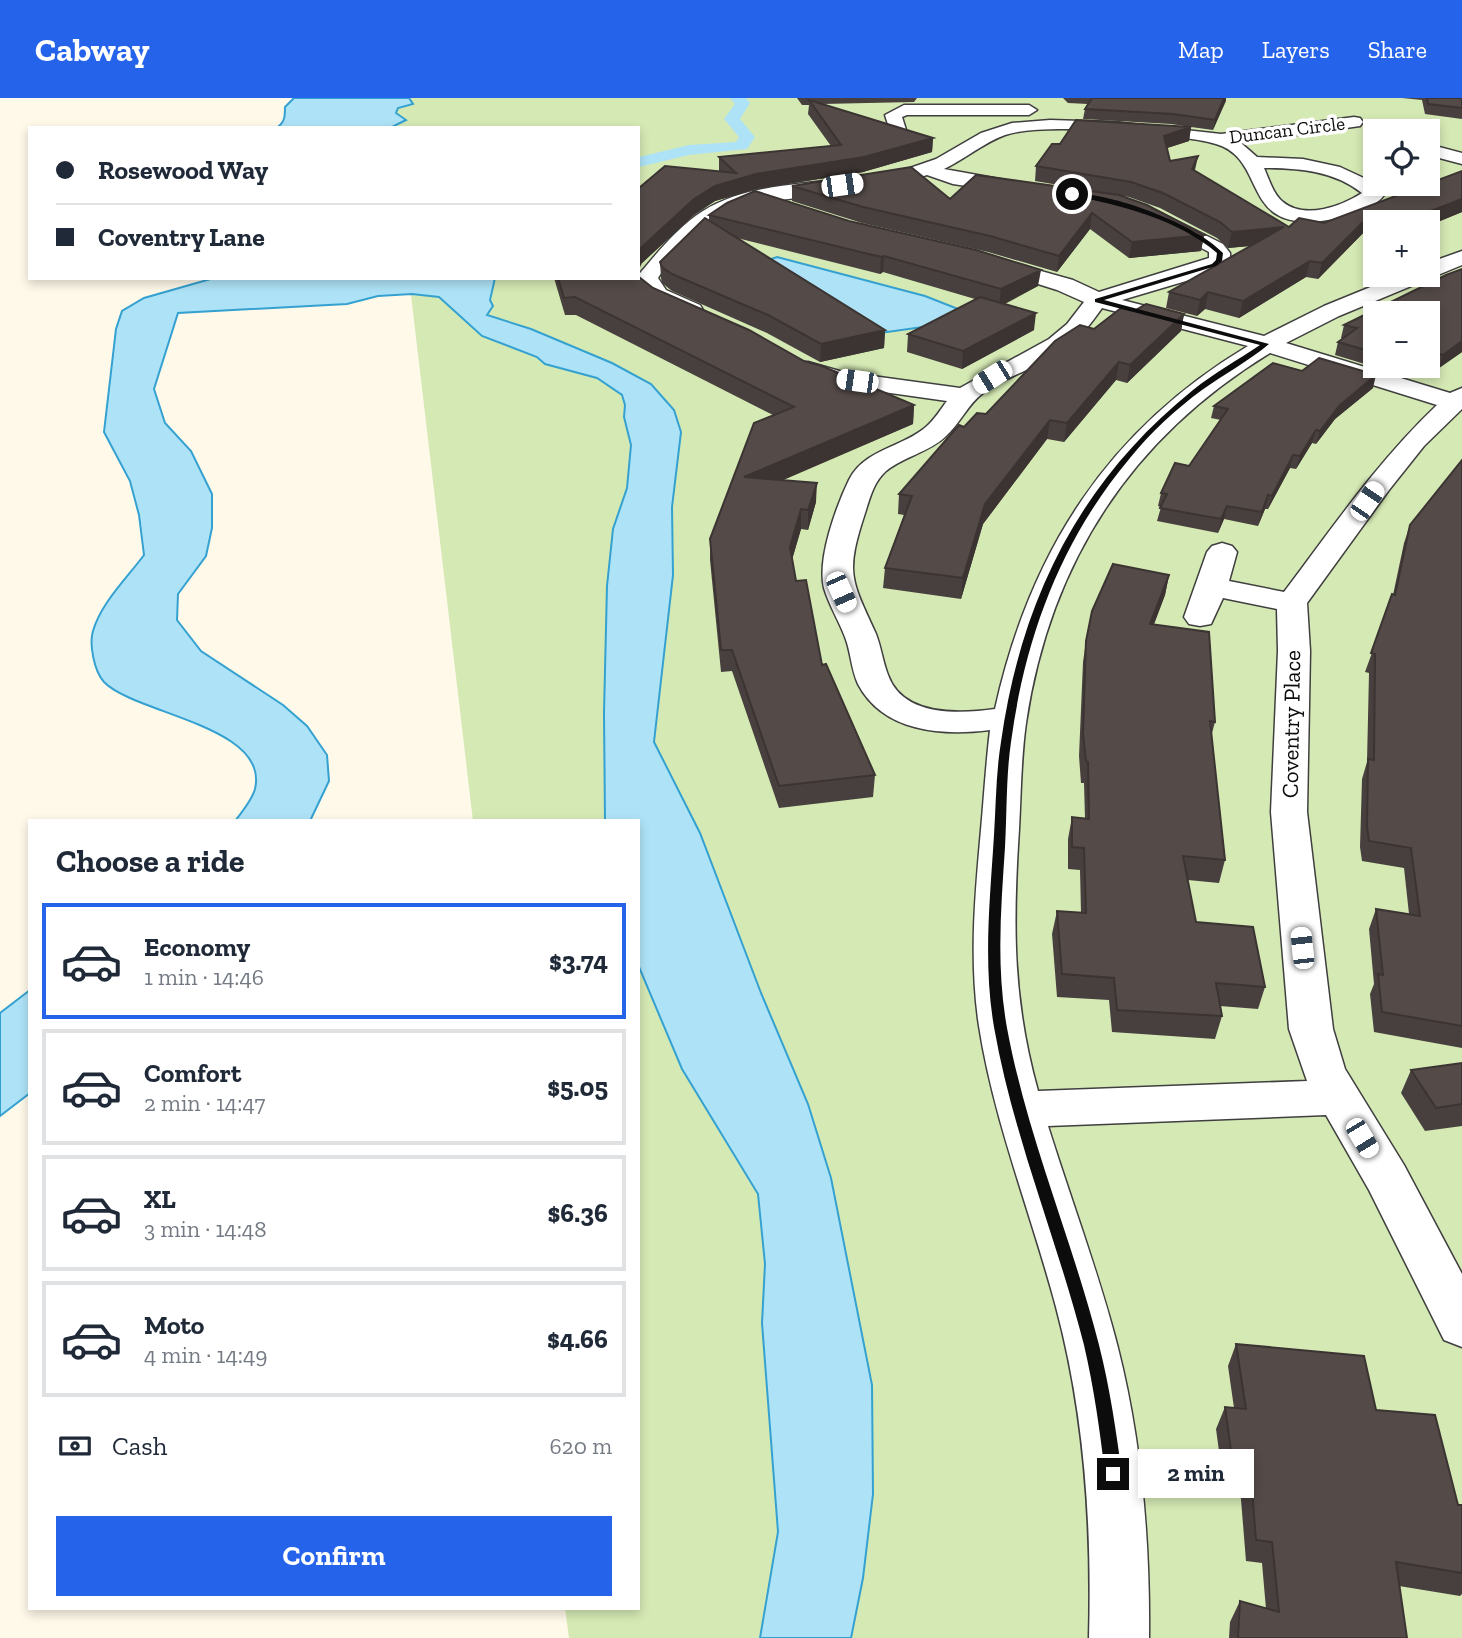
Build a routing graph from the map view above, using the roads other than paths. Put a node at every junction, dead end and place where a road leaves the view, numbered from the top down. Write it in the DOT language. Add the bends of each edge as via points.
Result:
graph roads {
  1 [pos="1321,108"];
  2 [pos="1142,130"];
  3 [pos="898,132"];
  4 [pos="1223,132"];
  5 [pos="1115,136"];
  6 [pos="1030,144"];
  7 [pos="1440,153"];
  8 [pos="1462,159"];
  9 [pos="1254,162"];
  10 [pos="940,165"];
  11 [pos="1001,169"];
  12 [pos="898,176"];
  13 [pos="862,182"];
  14 [pos="1046,191"];
  15 [pos="756,198"];
  16 [pos="1143,210"];
  17 [pos="795,212"];
  18 [pos="972,257"];
  19 [pos="1462,257"];
  20 [pos="1440,266"];
  21 [pos="1389,287"];
  22 [pos="1097,300"];
  23 [pos="711,319"];
  24 [pos="1266,344"];
  25 [pos="786,356"];
  26 [pos="964,397"];
  27 [pos="1458,398"];
  28 [pos="1222,552"];
  29 [pos="1212,587"];
  30 [pos="1292,603"];
  31 [pos="1200,617"];
  32 [pos="1009,716"];
  33 [pos="1337,1097"];
  34 [pos="1020,1109"];
  35 [pos="1462,1324"];
  36 [pos="1119,1638"];
  1 -- 4 [label="street, Duncan Circle" via="1360,124"];
  2 -- 3 [label="street" via="1104,117 1041,110 904,110 893,114"];
  2 -- 4 [label="street, Duncan Circle"];
  2 -- 4 [label="street" via="1198,118"];
  2 -- 5 [label="street"];
  4 -- 9 [label="street, Duncan Circle"];
  5 -- 6 [label="street"];
  5 -- 10 [label="street" via="1044,126 1004,130 982,137"];
  7 -- 8 [label="street"];
  9 -- 9 [label="street, Duncan Circle" via="1270,199 1280,210 1309,215 1347,210 1375,194 1360,181 1303,162"];
  10 -- 11 [label="street"];
  10 -- 12 [label="street"];
  10 -- 14 [label="street" via="953,178"];
  13 -- 15 [label="street"];
  15 -- 17 [label="street"];
  15 -- 23 [label="street" via="708,216 647,278 656,293"];
  16 -- 22 [label="street" via="1216,248 1219,261"];
  18 -- 22 [label="street" via="1065,285"];
  19 -- 20 [label="street"];
  21 -- 24 [label="street"];
  22 -- 24 [label="street"];
  22 -- 26 [label="street" via="1057,344 992,377"];
  24 -- 27 [label="street"];
  24 -- 32 [label="street" via="1198,389 1162,420 1098,492 1047,583 1027,638"];
  25 -- 26 [label="street" via="827,376"];
  26 -- 32 [label="street" via="936,432 878,464 863,479 839,559 838,580 876,687 886,698 909,712 939,721 983,723"];
  27 -- 30 [label="street" via="1379,484"];
  28 -- 29 [label="street"];
  29 -- 30 [label="street"];
  29 -- 31 [label="street"];
  30 -- 33 [label="street, Coventry Place" via="1289,811 1311,1029"];
  32 -- 34 [label="street" via="992,951 1001,1027"];
  33 -- 34 [label="street"];
  33 -- 35 [label="street, Coventry Place" via="1387,1179"];
  34 -- 36 [label="street" via="1091,1345 1107,1420 1117,1501"];
}
